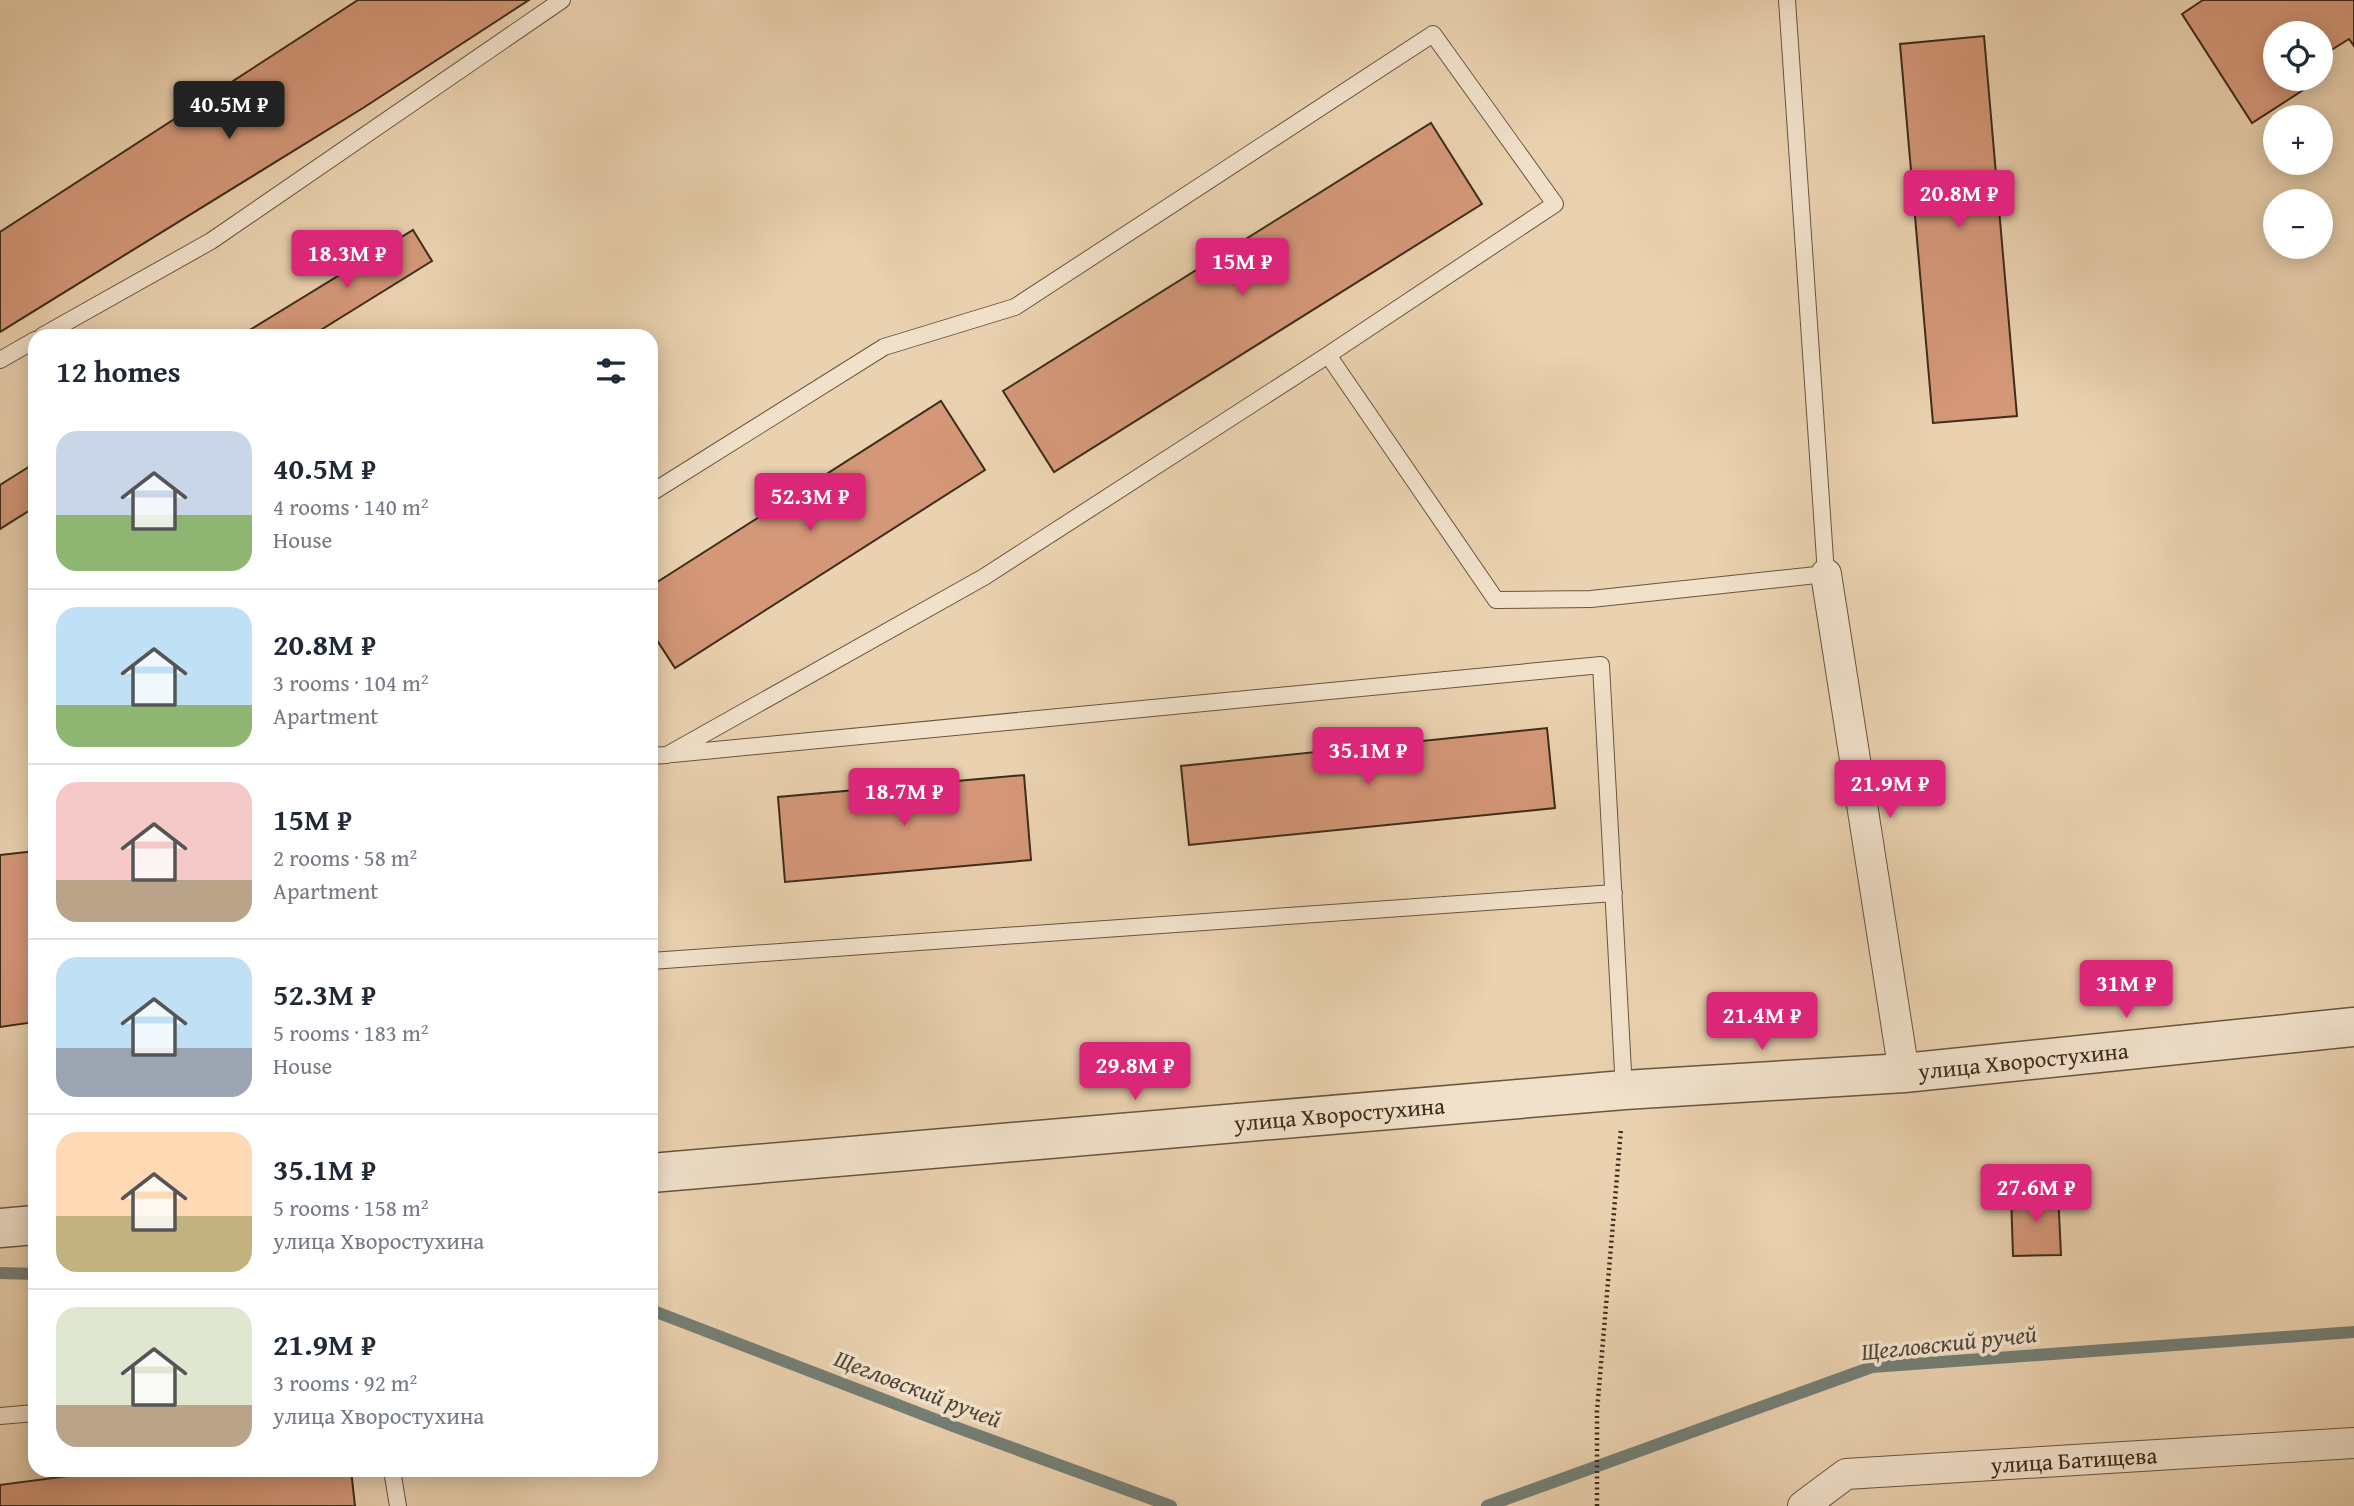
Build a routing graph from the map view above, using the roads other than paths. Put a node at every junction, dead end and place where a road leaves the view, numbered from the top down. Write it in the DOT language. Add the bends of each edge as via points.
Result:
graph roads {
  1 [pos="562,0"];
  2 [pos="1787,0"];
  3 [pos="54,329"];
  4 [pos="28,344"];
  5 [pos="1328,355"];
  6 [pos="0,360"];
  7 [pos="658,490"];
  8 [pos="1826,574"];
  9 [pos="659,756"];
  10 [pos="1614,893"];
  11 [pos="658,961"];
  12 [pos="2354,1027"];
  13 [pos="1903,1073"];
  14 [pos="1624,1090"];
  15 [pos="658,1172"];
  16 [pos="28,1226"];
  17 [pos="0,1228"];
  18 [pos="28,1414"];
  19 [pos="0,1416"];
  20 [pos="2354,1443"];
  21 [pos="393,1477"];
  22 [pos="398,1506"];
  23 [pos="1803,1506"];
  1 -- 3 [label="lane" via="211,241"];
  2 -- 8 [label="lane"];
  4 -- 6 [label="lane"];
  5 -- 7 [label="lane" via="1555,204 1433,34 1015,307 884,347"];
  5 -- 8 [label="lane" via="1496,600 1591,599"];
  5 -- 9 [label="lane" via="984,577"];
  8 -- 13 [label="street, улица Хворостухина"];
  9 -- 10 [label="lane" via="1601,665"];
  10 -- 11 [label="lane"];
  10 -- 14 [label="lane"];
  12 -- 13 [label="street, улица Хворостухина"];
  13 -- 14 [label="street, улица Хворостухина"];
  14 -- 15 [label="street, улица Хворостухина"];
  16 -- 17 [label="street"];
  18 -- 19 [label="lane"];
  20 -- 23 [label="street, улица Батищева" via="1846,1474"];
  21 -- 22 [label="lane"];
}
